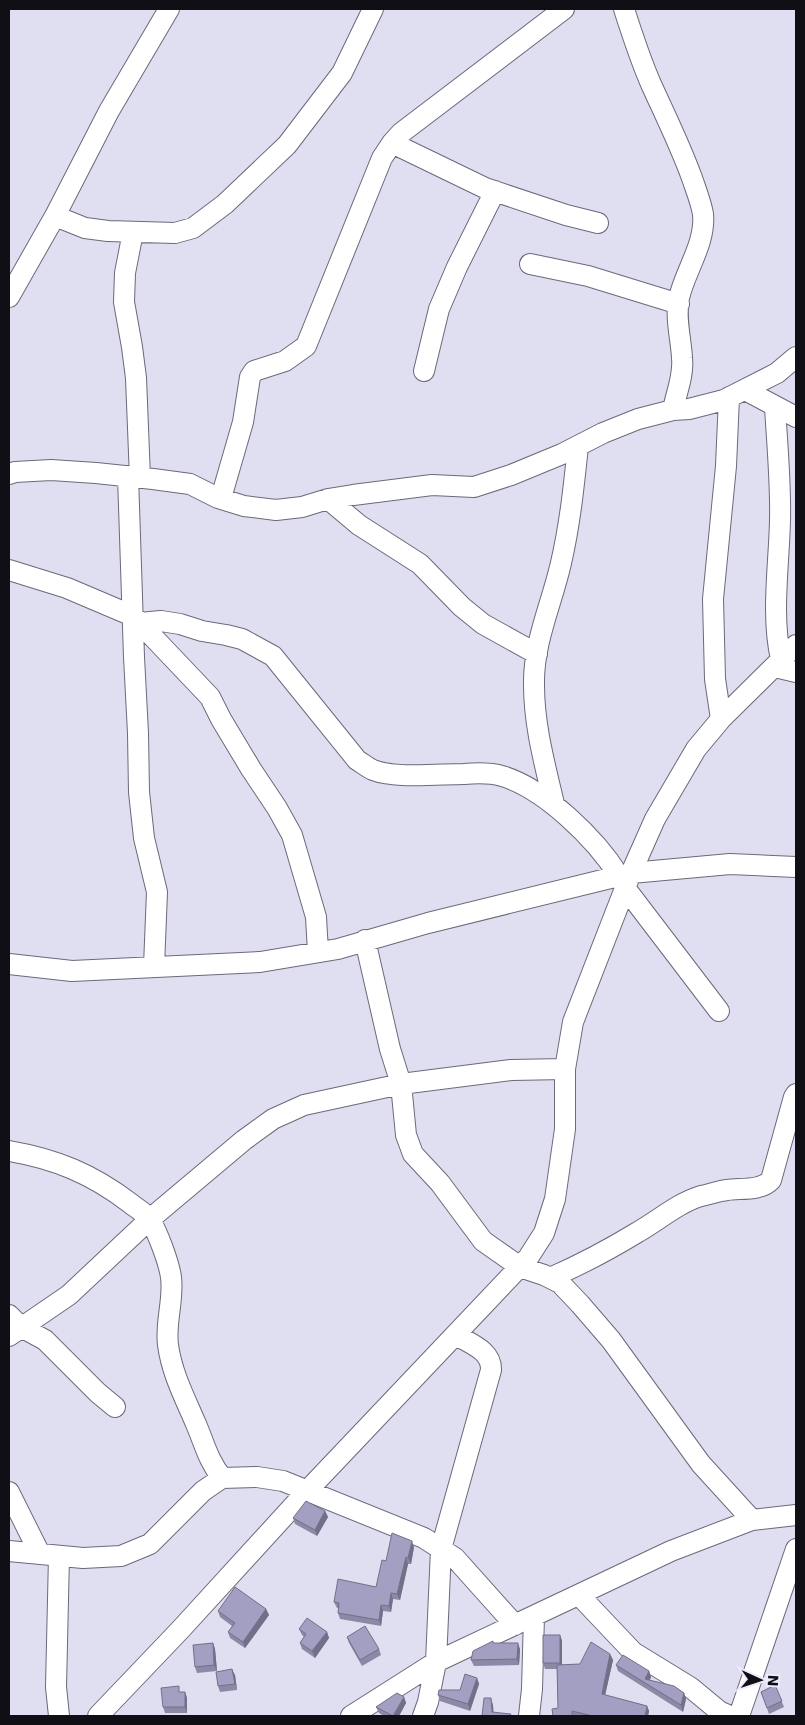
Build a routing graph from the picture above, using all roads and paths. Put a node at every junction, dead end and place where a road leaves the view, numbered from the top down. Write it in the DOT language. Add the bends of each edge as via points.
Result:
graph roads {
  1 [pos="169,9"];
  2 [pos="373,9"];
  3 [pos="564,9"];
  4 [pos="624,9"];
  5 [pos="392,143"];
  6 [pos="495,191"];
  7 [pos="54,216"];
  8 [pos="598,223"];
  9 [pos="133,232"];
  10 [pos="530,264"];
  11 [pos="9,297"];
  12 [pos="679,304"];
  13 [pos="796,357"];
  14 [pos="424,371"];
  15 [pos="737,394"];
  16 [pos="775,406"];
  17 [pos="674,410"];
  18 [pos="796,417"];
  19 [pos="578,446"];
  20 [pos="9,474"];
  21 [pos="134,477"];
  22 [pos="221,498"];
  23 [pos="328,499"];
  24 [pos="9,570"];
  25 [pos="137,619"];
  26 [pos="796,645"];
  27 [pos="537,654"];
  28 [pos="778,663"];
  29 [pos="796,672"];
  30 [pos="721,719"];
  31 [pos="554,804"];
  32 [pos="796,867"];
  33 [pos="626,879"];
  34 [pos="366,940"];
  35 [pos="318,952"];
  36 [pos="9,964"];
  37 [pos="154,966"];
  38 [pos="720,1011"];
  39 [pos="565,1069"];
  40 [pos="401,1084"];
  41 [pos="796,1094"];
  42 [pos="9,1151"];
  43 [pos="150,1219"];
  44 [pos="520,1267"];
  45 [pos="550,1278"];
  46 [pos="13,1326"];
  47 [pos="456,1335"];
  48 [pos="115,1407"];
  49 [pos="222,1478"];
  50 [pos="308,1490"];
  51 [pos="9,1492"];
  52 [pos="796,1515"];
  53 [pos="752,1520"];
  54 [pos="441,1549"];
  55 [pos="796,1549"];
  56 [pos="9,1551"];
  57 [pos="50,1555"];
  58 [pos="579,1595"];
  59 [pos="534,1616"];
  60 [pos="515,1625"];
  61 [pos="436,1662"];
  62 [pos="722,1714"];
  63 [pos="59,1716"];
  64 [pos="98,1716"];
  65 [pos="351,1716"];
  66 [pos="423,1716"];
  67 [pos="529,1716"];
  68 [pos="738,1716"];
  1 -- 7 [label="street" via="109,111"];
  2 -- 9 [label="street" via="334,86 287,145 225,204 193,228 175,233"];
  3 -- 5 [label="street"];
  4 -- 12 [label="street" via="701,203 700,237"];
  5 -- 6 [label="street"];
  5 -- 22 [label="street" via="382,158 306,346 285,361 254,370 250,377 243,422"];
  6 -- 8 [label="street" via="566,216"];
  6 -- 14 [label="street" via="439,310"];
  7 -- 9 [label="street" via="85,228"];
  7 -- 11 [label="street"];
  9 -- 21 [label="street" via="125,273 124,302 136,378"];
  10 -- 12 [label="street" via="588,276"];
  12 -- 17 [label="street" via="682,376 676,390"];
  13 -- 15 [label="street" via="777,372"];
  15 -- 16 [label="street"];
  15 -- 17 [label="street" via="689,409"];
  15 -- 30 [label="street" via="726,466 713,599 715,679"];
  16 -- 18 [label="street"];
  16 -- 28 [label="street" via="780,518"];
  17 -- 19 [label="street" via="638,419"];
  19 -- 23 [label="street" via="512,475 474,486 432,485"];
  19 -- 27 [label="street" via="561,562"];
  20 -- 21 [label="street" via="51,470"];
  21 -- 22 [label="street" via="190,484"];
  21 -- 25 [label="street"];
  22 -- 23 [label="street" via="244,506 276,510"];
  23 -- 27 [label="street" via="359,525 420,564 483,624"];
  24 -- 25 [label="street" via="67,588"];
  25 -- 31 [label="street" via="180,624 242,639 273,656 357,760 374,770 429,776 501,775"];
  25 -- 35 [label="street" via="210,697 285,821 316,917"];
  25 -- 37 [label="street" via="139,792 144,838 157,892"];
  26 -- 28 [label="street"];
  27 -- 31 [label="street" via="534,684 540,747"];
  28 -- 29 [label="street"];
  28 -- 30 [label="street"];
  30 -- 33 [label="street" via="696,750 660,811"];
  31 -- 33 [label="street"];
  32 -- 33 [label="street" via="730,864"];
  33 -- 34 [label="street"];
  33 -- 38 [label="street"];
  33 -- 39 [label="street" via="573,1022"];
  34 -- 35 [label="street"];
  34 -- 40 [label="street" via="390,1050"];
  35 -- 37 [label="street" via="260,962"];
  36 -- 37 [label="street" via="72,971"];
  39 -- 40 [label="street" via="511,1070"];
  39 -- 44 [label="street" via="565,1129 555,1199 544,1233"];
  40 -- 43 [label="street" via="304,1106 273,1119"];
  40 -- 44 [label="street" via="406,1135 413,1154 440,1183 483,1241"];
  41 -- 45 [label="street" via="771,1180 767,1184 700,1196 579,1265"];
  42 -- 43 [label="street" via="77,1171 107,1186"];
  43 -- 46 [label="street" via="69,1295"];
  43 -- 49 [label="street" via="171,1277 168,1346 176,1382 212,1465"];
  44 -- 45 [label="street"];
  44 -- 47 [label="street"];
  45 -- 53 [label="street" via="560,1283 611,1340 701,1464"];
  46 -- 48 [label="street" via="45,1340"];
  47 -- 50 [label="street"];
  47 -- 54 [label="street" via="486,1353 492,1364"];
  49 -- 50 [label="street" via="257,1477 283,1481"];
  49 -- 57 [label="street" via="203,1491 150,1544 121,1556 83,1558"];
  50 -- 54 [label="street" via="424,1538"];
  50 -- 64 [label="street"];
  51 -- 57 [label="street"];
  52 -- 53 [label="street"];
  53 -- 58 [label="street" via="671,1551"];
  54 -- 60 [label="street" via="455,1558"];
  54 -- 61 [label="street"];
  55 -- 68 [label="street"];
  56 -- 57 [label="street"];
  57 -- 63 [label="street"];
  58 -- 59 [label="street"];
  58 -- 62 [label="street" via="633,1652 690,1687"];
  59 -- 60 [label="street"];
  59 -- 67 [label="street"];
  60 -- 61 [label="street"];
  61 -- 65 [label="street"];
  61 -- 66 [label="street"];
}
